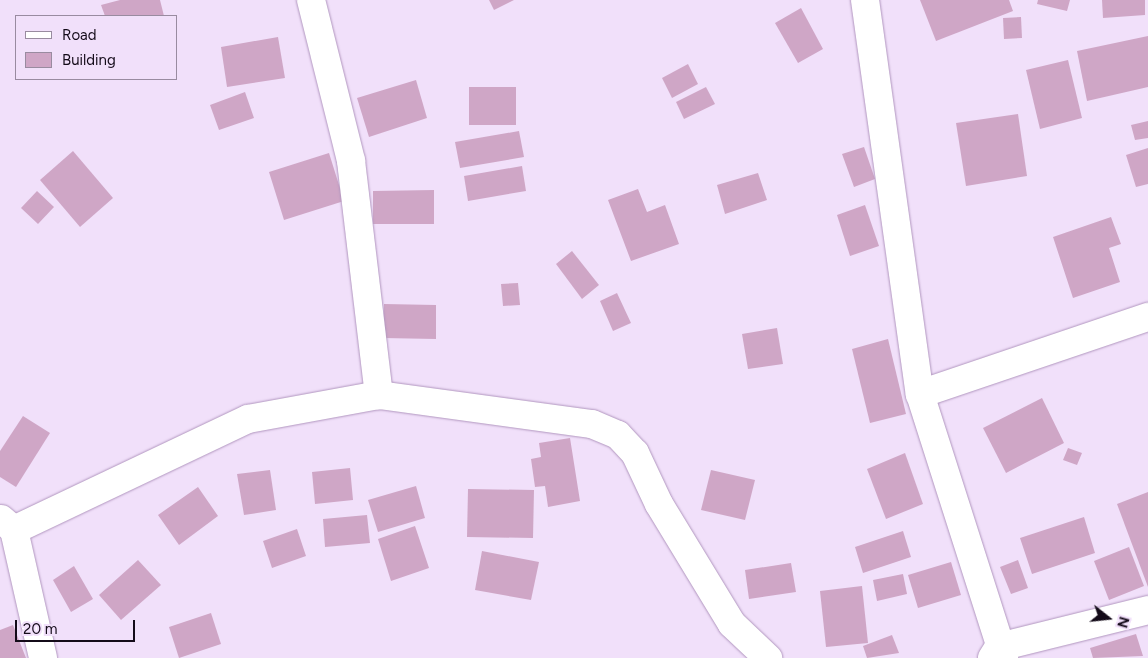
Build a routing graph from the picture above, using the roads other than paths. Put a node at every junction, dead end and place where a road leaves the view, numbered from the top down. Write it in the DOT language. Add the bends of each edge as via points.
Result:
graph roads {
  1 [pos="311,0"];
  2 [pos="865,0"];
  3 [pos="1148,317"];
  4 [pos="920,394"];
  5 [pos="378,395"];
  6 [pos="7,524"];
  7 [pos="1148,610"];
  8 [pos="998,654"];
  9 [pos="43,658"];
  10 [pos="768,658"];
  1 -- 5 [label="street" via="351,161"];
  2 -- 4 [label="street"];
  3 -- 4 [label="street"];
  4 -- 8 [label="street"];
  5 -- 6 [label="street" via="248,419"];
  5 -- 10 [label="street" via="592,424 618,436 634,453 659,504 732,624"];
  6 -- 9 [label="street"];
  7 -- 8 [label="street"];
}
